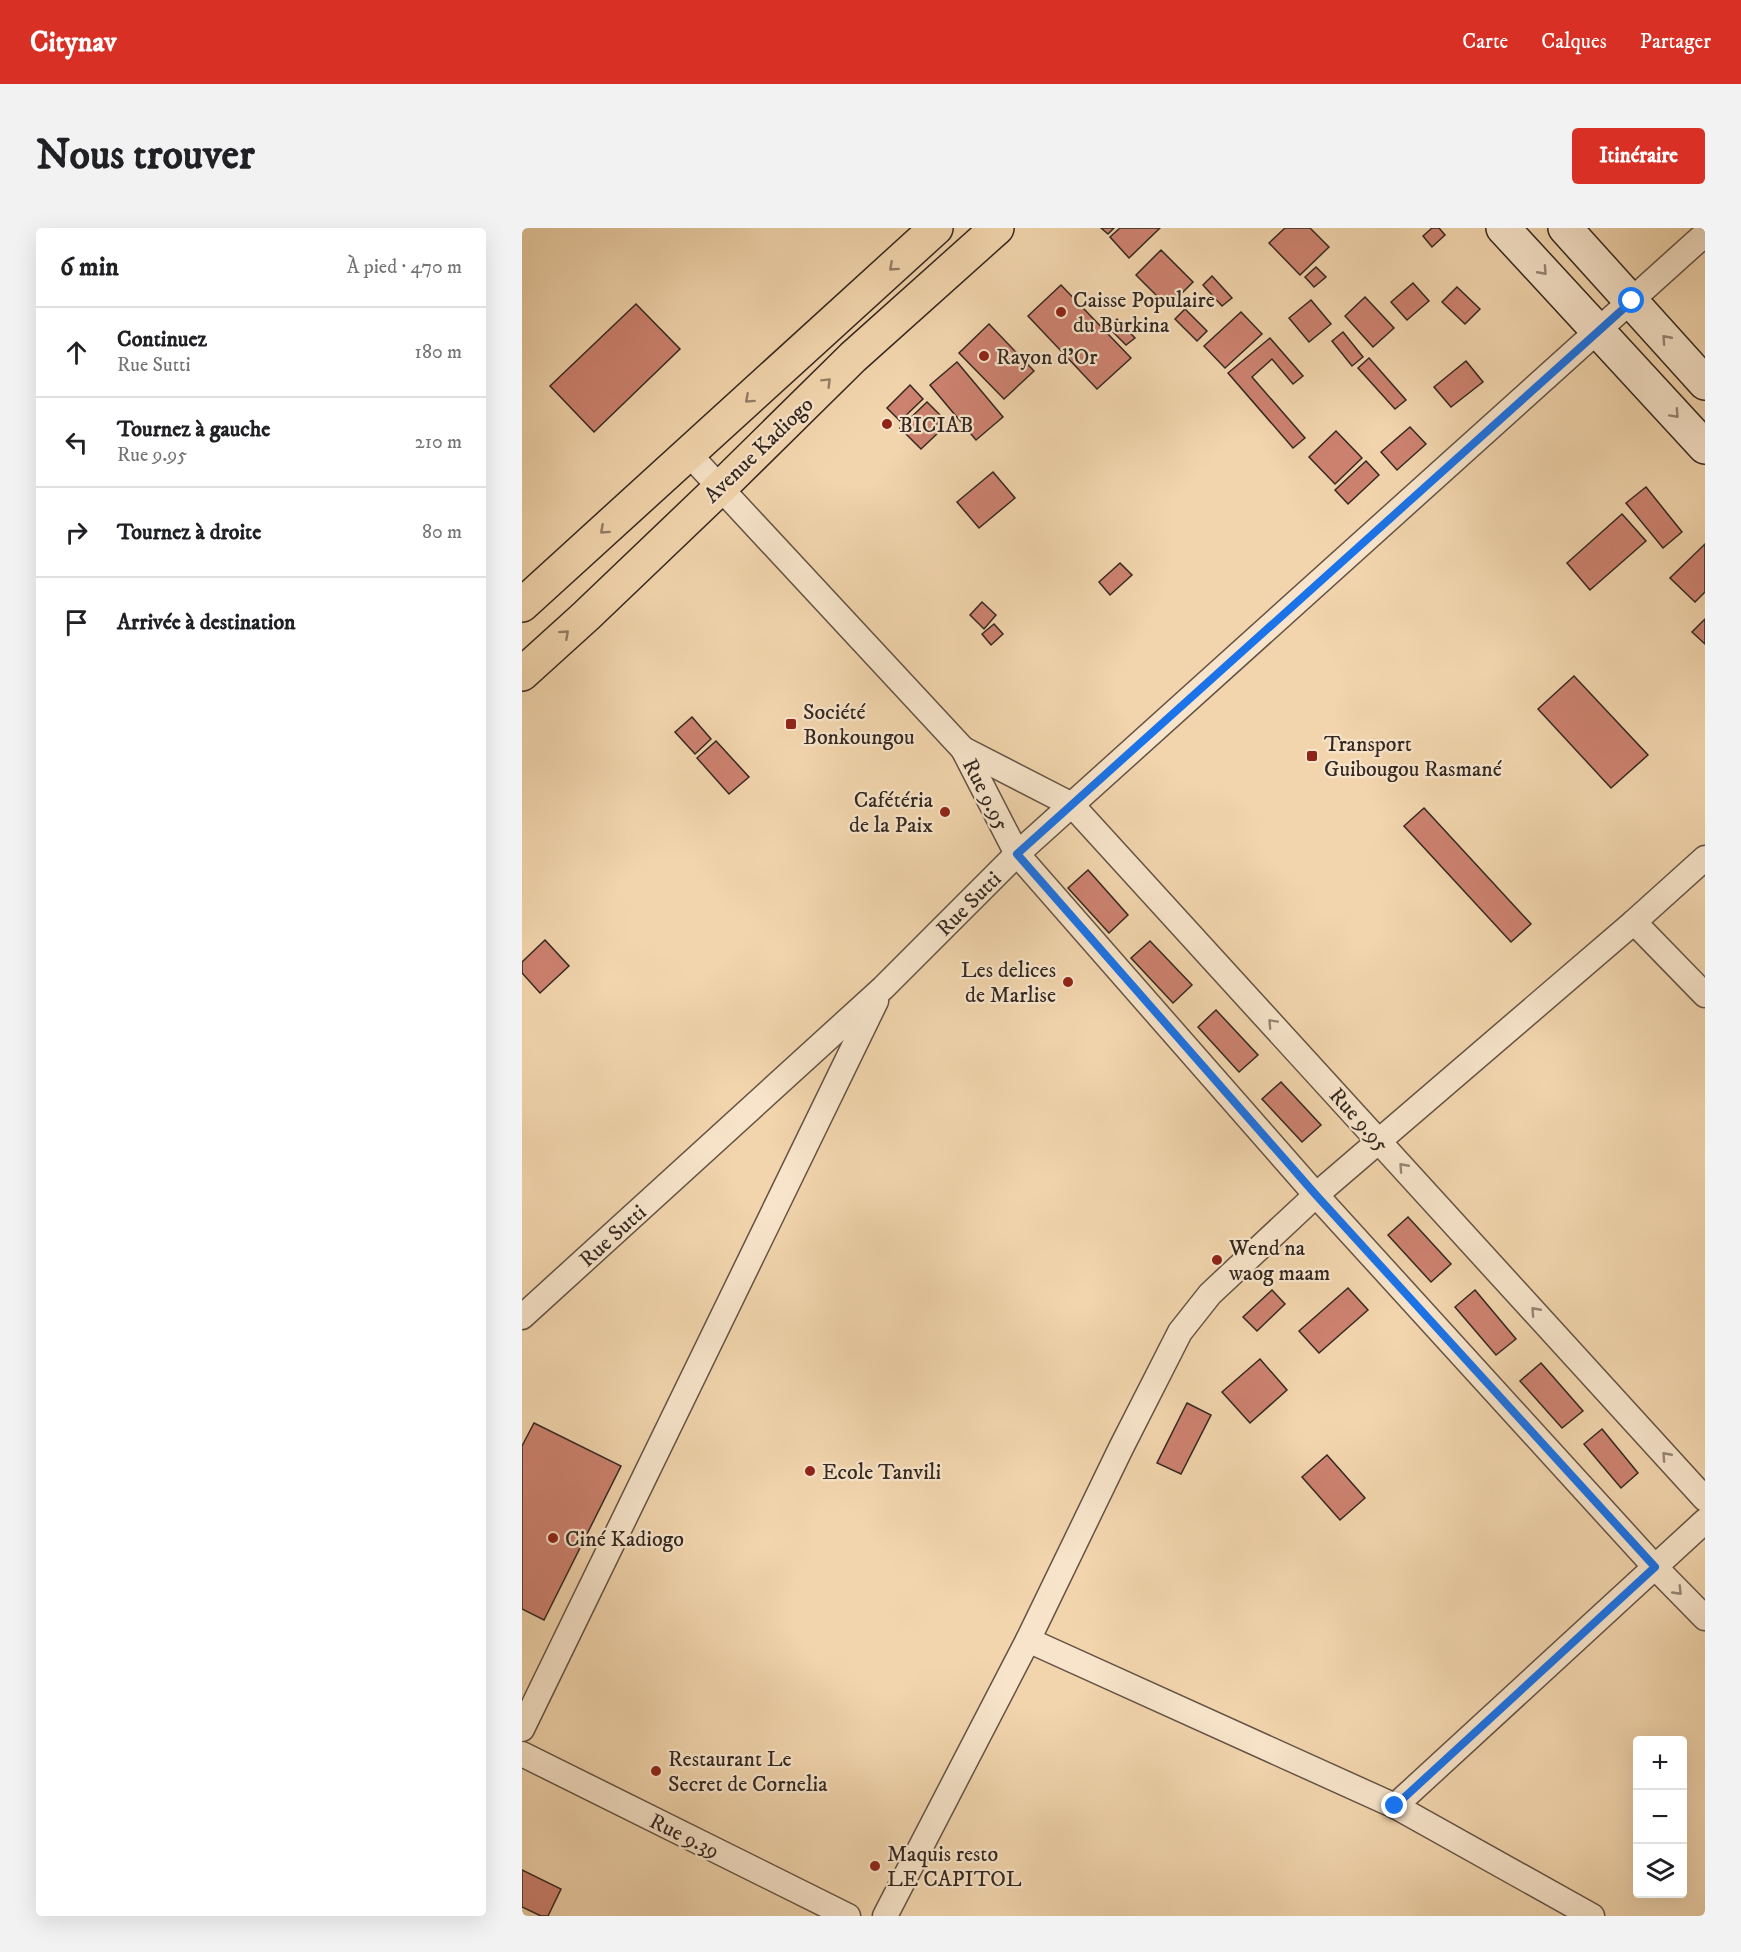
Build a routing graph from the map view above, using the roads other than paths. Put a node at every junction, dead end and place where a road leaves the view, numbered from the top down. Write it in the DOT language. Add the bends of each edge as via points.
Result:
graph roads {
  1 [pos="936,228"];
  2 [pos="997,228"];
  3 [pos="1503,228"];
  4 [pos="1565,228"];
  5 [pos="1705,234"];
  6 [pos="1632,301"];
  7 [pos="1598,332"];
  8 [pos="1705,383"];
  9 [pos="1705,447"];
  10 [pos="688,453"];
  11 [pos="721,487"];
  12 [pos="522,604"];
  13 [pos="522,674"];
  14 [pos="963,749"];
  15 [pos="1072,805"];
  16 [pos="1017,854"];
  17 [pos="1705,858"];
  18 [pos="1634,922"];
  19 [pos="883,988"];
  20 [pos="1705,995"];
  21 [pos="1380,1141"];
  22 [pos="1316,1195"];
  23 [pos="522,1317"];
  24 [pos="1705,1499"];
  25 [pos="1705,1521"];
  26 [pos="1655,1567"];
  27 [pos="1705,1618"];
  28 [pos="1028,1640"];
  29 [pos="522,1729"];
  30 [pos="522,1754"];
  31 [pos="1395,1806"];
  32 [pos="848,1916"];
  33 [pos="885,1916"];
  34 [pos="1592,1916"];
  1 -- 10 [label="highway, Avenue Kadiogo, one-way"];
  11 -- 2 [label="highway, Avenue Kadiogo, one-way" via="853,357"];
  3 -- 7 [label="street, one-way"];
  4 -- 6 [label="street"];
  5 -- 6 [label="street, Rue Sutti"];
  6 -- 7 [label="street, Rue Sutti"];
  8 -- 6 [label="street, one-way"];
  7 -- 9 [label="street, one-way"];
  7 -- 15 [label="street, Rue Sutti"];
  10 -- 11 [label="street, Rue 9.95"];
  10 -- 12 [label="highway, Avenue Kadiogo, one-way"];
  13 -- 11 [label="highway, Avenue Kadiogo, one-way"];
  11 -- 14 [label="street, Rue 9.95"];
  14 -- 15 [label="street, Rue 9.95"];
  14 -- 16 [label="street, Rue 9.95"];
  15 -- 16 [label="street, Rue Sutti"];
  21 -- 15 [label="street, Rue 9.95, one-way"];
  16 -- 19 [label="street, Rue Sutti"];
  16 -- 22 [label="street, Rue 9.95"];
  17 -- 18 [label="street"];
  18 -- 20 [label="street"];
  18 -- 21 [label="street"];
  19 -- 23 [label="street, Rue Sutti"];
  19 -- 29 [label="street"];
  21 -- 22 [label="street"];
  24 -- 21 [label="street, Rue 9.95, one-way"];
  22 -- 26 [label="street, Rue 9.95"];
  22 -- 28 [label="street" via="1210,1294 1180,1332"];
  25 -- 26 [label="street"];
  26 -- 27 [label="street, Rue 9.95, one-way"];
  26 -- 31 [label="street"];
  28 -- 31 [label="street"];
  28 -- 33 [label="street"];
  30 -- 32 [label="street, Rue 9.39"];
  31 -- 34 [label="street"];
}
